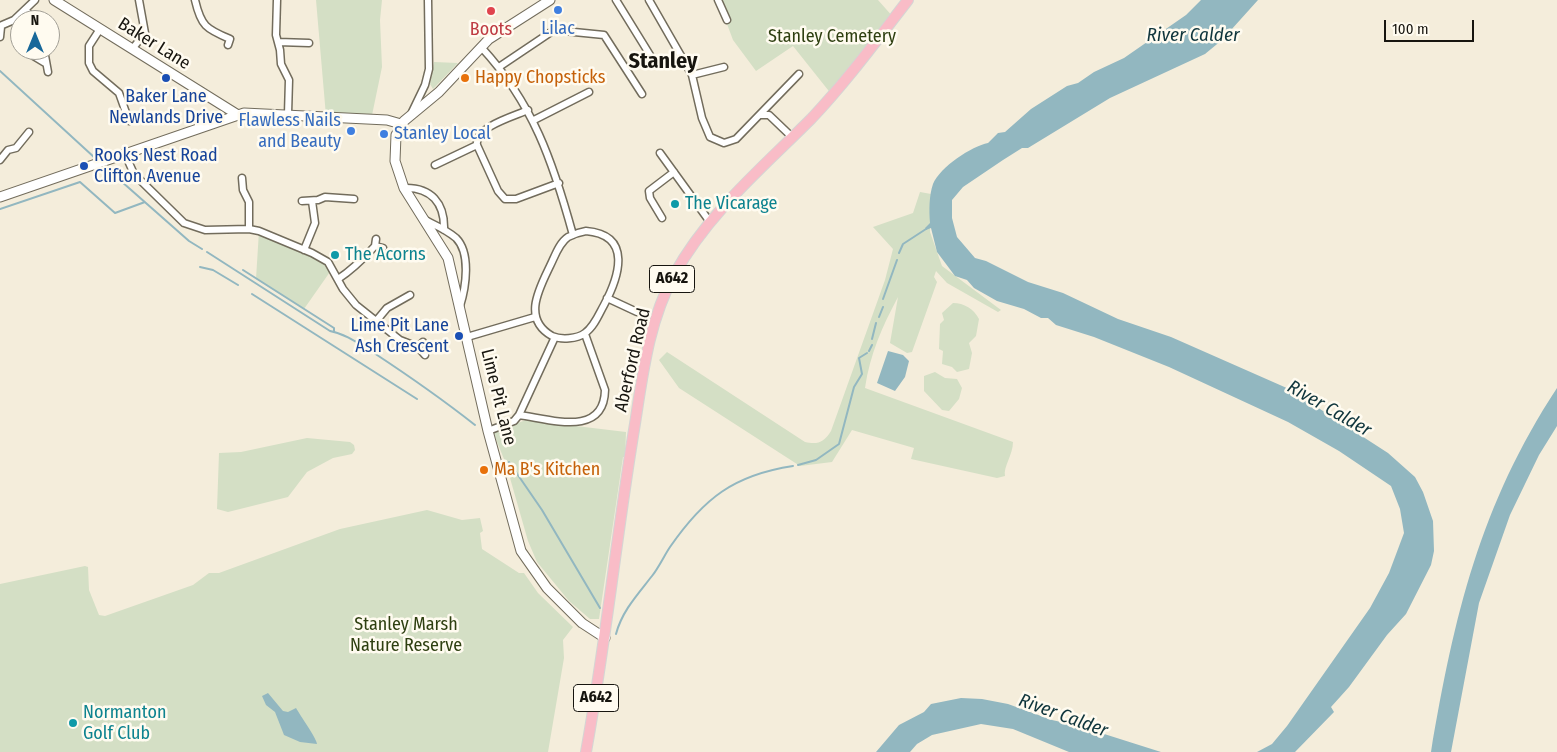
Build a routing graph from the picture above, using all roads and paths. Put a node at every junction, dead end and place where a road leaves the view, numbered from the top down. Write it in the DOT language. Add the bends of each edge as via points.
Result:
graph roads {
  1 [pos="35,0"];
  2 [pos="54,0"];
  3 [pos="139,0"];
  4 [pos="195,0"];
  5 [pos="276,0"];
  6 [pos="428,0"];
  7 [pos="550,0"];
  8 [pos="616,0"];
  9 [pos="649,0"];
  10 [pos="718,0"];
  11 [pos="908,0"];
  12 [pos="26,10"];
  13 [pos="727,20"];
  14 [pos="0,27"];
  15 [pos="100,30"];
  16 [pos="0,37"];
  17 [pos="278,42"];
  18 [pos="309,43"];
  19 [pos="228,45"];
  20 [pos="481,46"];
  21 [pos="134,48"];
  22 [pos="40,60"];
  23 [pos="45,60"];
  24 [pos="640,61"];
  25 [pos="45,63"];
  26 [pos="499,66"];
  27 [pos="725,66"];
  28 [pos="48,72"];
  29 [pos="692,74"];
  30 [pos="799,74"];
  31 [pos="425,85"];
  32 [pos="589,92"];
  33 [pos="642,94"];
  34 [pos="434,97"];
  35 [pos="528,110"];
  36 [pos="126,112"];
  37 [pos="288,114"];
  38 [pos="411,114"];
  39 [pos="760,114"];
  40 [pos="238,115"];
  41 [pos="113,116"];
  42 [pos="534,120"];
  43 [pos="129,121"];
  44 [pos="401,124"];
  45 [pos="29,132"];
  46 [pos="792,137"];
  47 [pos="477,145"];
  48 [pos="660,153"];
  49 [pos="125,154"];
  50 [pos="0,160"];
  51 [pos="435,165"];
  52 [pos="674,172"];
  53 [pos="242,178"];
  54 [pos="559,182"];
  55 [pos="404,188"];
  56 [pos="0,197"];
  57 [pos="354,199"];
  58 [pos="302,201"];
  59 [pos="312,201"];
  60 [pos="662,218"];
  61 [pos="425,220"];
  62 [pos="710,222"];
  63 [pos="249,229"];
  64 [pos="444,230"];
  65 [pos="573,235"];
  66 [pos="376,239"];
  67 [pos="375,246"];
  68 [pos="383,248"];
  69 [pos="304,250"];
  70 [pos="338,279"];
  71 [pos="410,295"];
  72 [pos="607,298"];
  73 [pos="460,306"];
  74 [pos="637,312"];
  75 [pos="535,317"];
  76 [pos="376,320"];
  77 [pos="585,334"];
  78 [pos="467,337"];
  79 [pos="555,337"];
  80 [pos="425,355"];
  81 [pos="519,415"];
  82 [pos="488,431"];
  83 [pos="605,638"];
  84 [pos="586,752"];
  1 -- 12 [label="street"];
  2 -- 15 [label="street, Baker Lane"];
  3 -- 21 [label="street" via="144,33"];
  4 -- 19 [label="street" via="205,27 230,39"];
  5 -- 17 [label="street"];
  6 -- 31 [label="street" via="429,61"];
  7 -- 20 [label="street" via="503,28"];
  8 -- 24 [label="street" via="650,55"];
  9 -- 29 [label="street"];
  10 -- 13 [label="street"];
  11 -- 46 [label="main road, Aberford Road / A642" via="835,92"];
  14 -- 16 [label="street"];
  15 -- 21 [label="street, Baker Lane"];
  15 -- 36 [label="street" via="89,46 89,63 93,71 119,93"];
  17 -- 18 [label="street"];
  17 -- 37 [label="street" via="289,86"];
  20 -- 26 [label="street"];
  20 -- 34 [label="street"];
  21 -- 40 [label="street, Baker Lane"];
  22 -- 25 [label="street"];
  23 -- 25 [label="street"];
  25 -- 28 [label="street"];
  26 -- 33 [label="street" via="554,30 604,35"];
  26 -- 35 [label="street"];
  27 -- 29 [label="street"];
  29 -- 39 [label="street" via="705,129 714,139 732,142"];
  30 -- 39 [label="street"];
  31 -- 34 [label="street"];
  31 -- 38 [label="street"];
  32 -- 42 [label="street"];
  34 -- 38 [label="street"];
  35 -- 42 [label="street"];
  35 -- 47 [label="street" via="482,131"];
  36 -- 41 [label="street"];
  36 -- 43 [label="street"];
  37 -- 40 [label="street"];
  37 -- 44 [label="street" via="387,120"];
  38 -- 44 [label="street"];
  39 -- 46 [label="street" via="769,115"];
  40 -- 49 [label="street"];
  42 -- 54 [label="street"];
  44 -- 55 [label="street, Lime Pit Lane" via="394,152"];
  45 -- 50 [label="street"];
  46 -- 62 [label="main road, Aberford Road / A642"];
  47 -- 51 [label="street"];
  47 -- 54 [label="street" via="498,191 505,199 516,199"];
  48 -- 52 [label="street"];
  49 -- 56 [label="street"];
  49 -- 63 [label="street" via="134,174 184,223 205,230"];
  52 -- 60 [label="street" via="649,191"];
  52 -- 62 [label="street"];
  53 -- 63 [label="street" via="249,202"];
  54 -- 65 [label="street"];
  55 -- 61 [label="street, Lime Pit Lane"];
  55 -- 64 [label="street" via="421,189 434,198 443,212"];
  57 -- 59 [label="street" via="325,197"];
  58 -- 59 [label="street"];
  59 -- 69 [label="street" via="315,223"];
  61 -- 64 [label="street, Lime Pit Lane"];
  61 -- 73 [label="street, Lime Pit Lane" via="448,258"];
  62 -- 83 [label="main road, Aberford Road / A642" via="674,275 664,295 650,341 626,480"];
  63 -- 69 [label="street"];
  64 -- 73 [label="street, Lime Pit Lane" via="455,238 464,252"];
  65 -- 72 [label="street" via="586,231 599,234 615,248 619,267"];
  65 -- 75 [label="street" via="559,247 536,294"];
  66 -- 67 [label="street"];
  67 -- 68 [label="street"];
  67 -- 70 [label="street" via="353,269"];
  69 -- 70 [label="street" via="328,262"];
  70 -- 76 [label="street" via="352,301"];
  71 -- 76 [label="street" via="387,308"];
  72 -- 74 [label="street"];
  72 -- 77 [label="street"];
  73 -- 78 [label="street, Lime Pit Lane"];
  75 -- 78 [label="street"];
  75 -- 79 [label="street" via="543,329"];
  76 -- 80 [label="street" via="400,340 421,345"];
  77 -- 79 [label="street" via="571,338"];
  77 -- 81 [label="street" via="605,390 598,413 579,422"];
  78 -- 82 [label="street, Lime Pit Lane"];
  79 -- 81 [label="street"];
  81 -- 82 [label="street" via="514,421"];
  82 -- 83 [label="street, Lime Pit Lane" via="516,535 526,558 554,595 582,623"];
  83 -- 84 [label="main road, Aberford Road / A642"];
}
